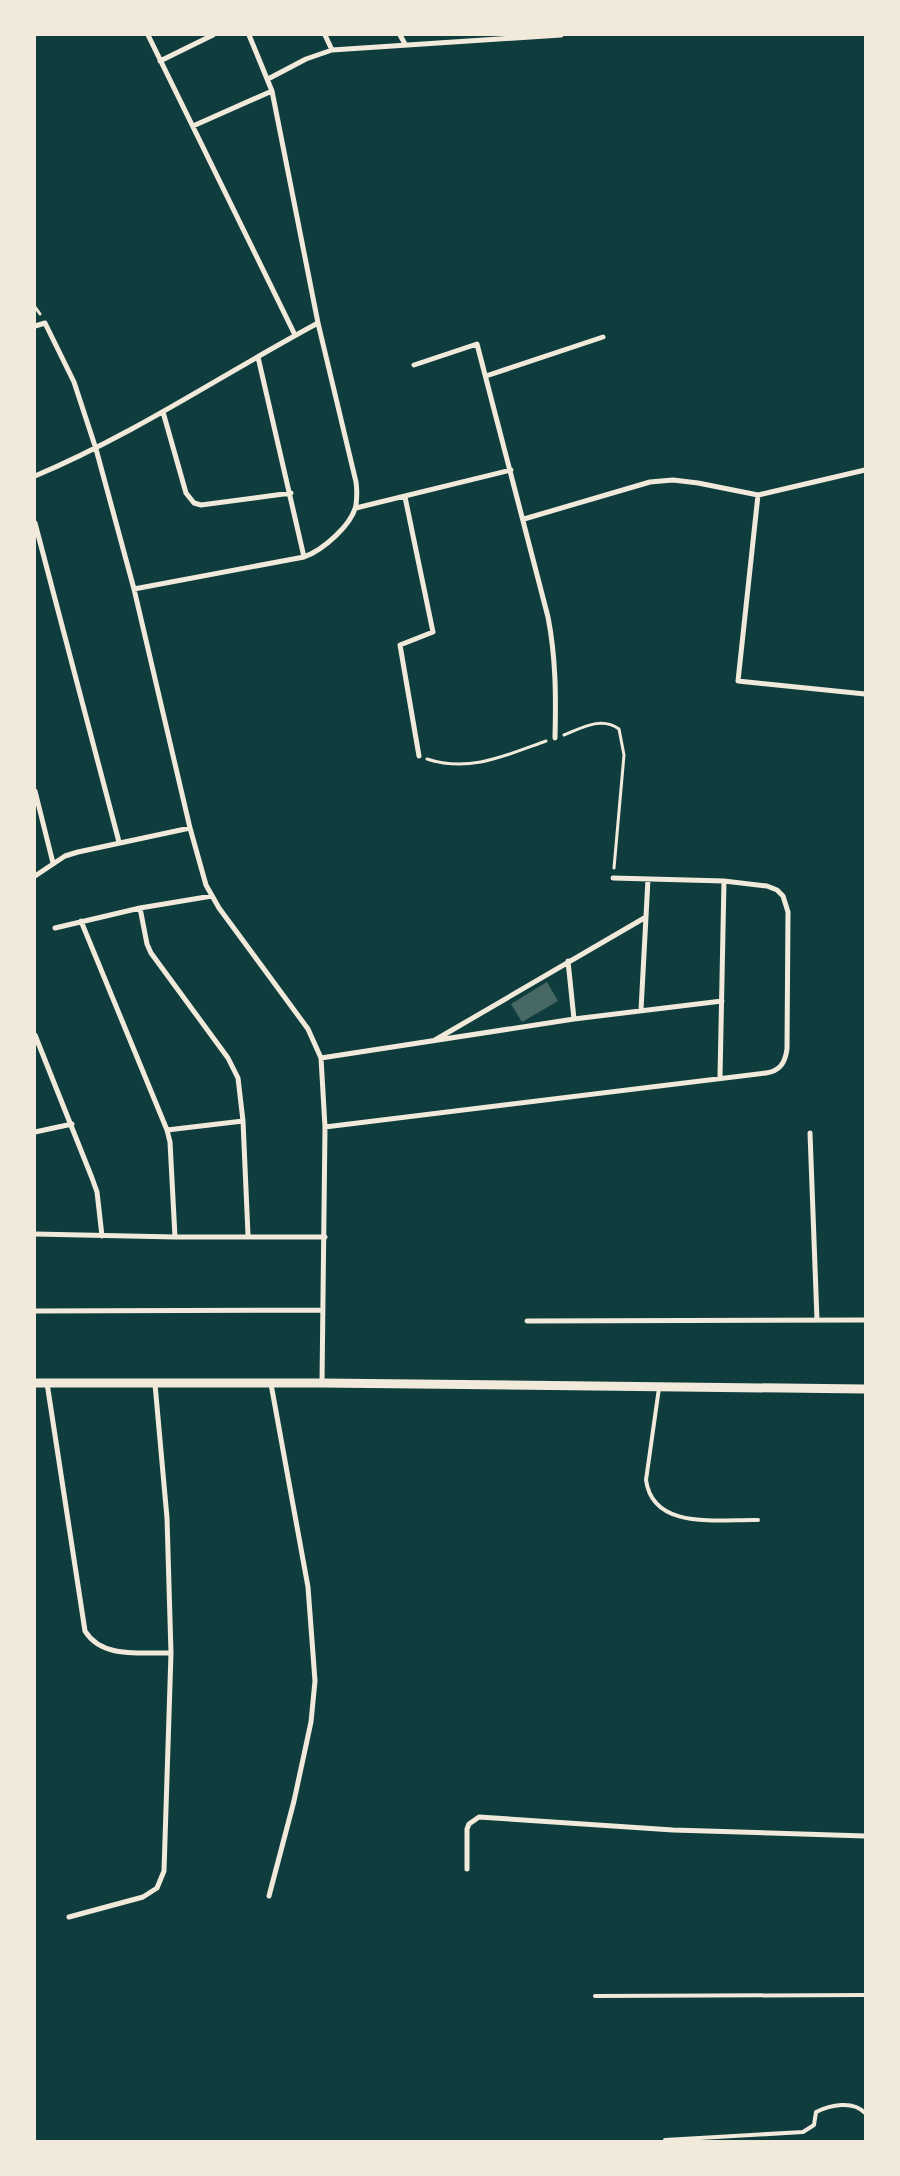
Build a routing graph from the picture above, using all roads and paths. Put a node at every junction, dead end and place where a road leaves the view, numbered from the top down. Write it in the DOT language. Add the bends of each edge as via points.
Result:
graph roads {
  1 [pos="148,35"];
  2 [pos="213,35"];
  3 [pos="249,35"];
  4 [pos="325,35"];
  5 [pos="400,35"];
  6 [pos="561,35"];
  7 [pos="550,36"];
  8 [pos="475,38"];
  9 [pos="404,44"];
  10 [pos="332,50"];
  11 [pos="160,61"];
  12 [pos="268,79"];
  13 [pos="272,91"];
  14 [pos="193,126"];
  15 [pos="318,322"];
  16 [pos="35,326"];
  17 [pos="294,335"];
  18 [pos="602,337"];
  19 [pos="258,357"];
  20 [pos="414,365"];
  21 [pos="486,376"];
  22 [pos="163,412"];
  23 [pos="96,449"];
  24 [pos="511,470"];
  25 [pos="865,470"];
  26 [pos="35,476"];
  27 [pos="291,492"];
  28 [pos="758,495"];
  29 [pos="405,497"];
  30 [pos="356,508"];
  31 [pos="524,519"];
  32 [pos="35,524"];
  33 [pos="304,558"];
  34 [pos="134,589"];
  35 [pos="865,694"];
  36 [pos="555,738"];
  37 [pos="419,756"];
  38 [pos="35,791"];
  39 [pos="190,828"];
  40 [pos="119,842"];
  41 [pos="53,863"];
  42 [pos="35,876"];
  43 [pos="613,878"];
  44 [pos="648,879"];
  45 [pos="724,881"];
  46 [pos="212,896"];
  47 [pos="140,908"];
  48 [pos="646,917"];
  49 [pos="81,921"];
  50 [pos="55,928"];
  51 [pos="568,960"];
  52 [pos="722,1001"];
  53 [pos="641,1010"];
  54 [pos="574,1019"];
  55 [pos="35,1035"];
  56 [pos="433,1042"];
  57 [pos="321,1058"];
  58 [pos="720,1077"];
  59 [pos="243,1120"];
  60 [pos="72,1124"];
  61 [pos="325,1127"];
  62 [pos="168,1130"];
  63 [pos="35,1132"];
  64 [pos="810,1133"];
  65 [pos="35,1234"];
  66 [pos="248,1235"];
  67 [pos="102,1236"];
  68 [pos="325,1236"];
  69 [pos="175,1237"];
  70 [pos="322,1310"];
  71 [pos="35,1311"];
  72 [pos="817,1320"];
  73 [pos="865,1320"];
  74 [pos="527,1321"];
  75 [pos="35,1383"];
  76 [pos="47,1383"];
  77 [pos="322,1383"];
  78 [pos="155,1384"];
  79 [pos="271,1384"];
  80 [pos="659,1388"];
  81 [pos="865,1389"];
  82 [pos="758,1520"];
  83 [pos="170,1653"];
  84 [pos="865,1836"];
  85 [pos="466,1869"];
  86 [pos="269,1896"];
  87 [pos="69,1917"];
  88 [pos="865,1995"];
  89 [pos="595,1996"];
  90 [pos="865,2113"];
  91 [pos="665,2140"];
  1 -- 11 [label="street"];
  2 -- 11 [label="street"];
  3 -- 12 [label="street"];
  4 -- 10 [label="street"];
  5 -- 9 [label="street"];
  6 -- 7 [label="street"];
  7 -- 8 [label="street"];
  8 -- 9 [label="street"];
  9 -- 10 [label="street"];
  10 -- 12 [label="street" via="306,59"];
  11 -- 14 [label="street"];
  12 -- 13 [label="street"];
  13 -- 14 [label="street"];
  13 -- 15 [label="street"];
  14 -- 17 [label="street"];
  15 -- 17 [label="street"];
  15 -- 30 [label="street" via="356,482"];
  16 -- 23 [label="street" via="46,323 74,382"];
  17 -- 19 [label="street"];
  18 -- 21 [label="street"];
  19 -- 22 [label="street"];
  19 -- 27 [label="street"];
  20 -- 21 [label="street" via="477,344"];
  21 -- 24 [label="street"];
  22 -- 23 [label="street"];
  22 -- 27 [label="street" via="186,492 194,502 209,505"];
  23 -- 26 [label="street"];
  23 -- 34 [label="street"];
  24 -- 29 [label="street"];
  24 -- 31 [label="street"];
  25 -- 28 [label="street"];
  27 -- 33 [label="street"];
  28 -- 31 [label="street" via="673,480 620,490"];
  28 -- 35 [label="street" via="738,682"];
  29 -- 30 [label="street"];
  29 -- 37 [label="street" via="433,632 400,645"];
  30 -- 33 [label="street" via="328,544"];
  31 -- 36 [label="street" via="554,648"];
  32 -- 40 [label="street"];
  33 -- 34 [label="street"];
  34 -- 39 [label="street"];
  36 -- 37 [label="path" via="476,764 457,765"];
  36 -- 43 [label="path" via="598,722 610,723 619,729 624,755"];
  38 -- 41 [label="street"];
  39 -- 40 [label="street"];
  39 -- 46 [label="street" via="201,871"];
  40 -- 41 [label="street" via="65,856"];
  41 -- 42 [label="street"];
  43 -- 44 [label="street"];
  44 -- 45 [label="street"];
  44 -- 48 [label="street"];
  45 -- 52 [label="street"];
  45 -- 58 [label="street" via="767,886 776,890 786,903 787,1049 783,1064 773,1072"];
  46 -- 47 [label="street"];
  46 -- 57 [label="street" via="308,1030"];
  47 -- 49 [label="street"];
  47 -- 59 [label="street" via="151,953 234,1067"];
  48 -- 51 [label="street"];
  48 -- 53 [label="street"];
  49 -- 50 [label="street"];
  49 -- 62 [label="street"];
  51 -- 54 [label="street"];
  51 -- 56 [label="street"];
  52 -- 53 [label="street"];
  52 -- 58 [label="street"];
  53 -- 54 [label="street"];
  54 -- 56 [label="street"];
  55 -- 60 [label="street"];
  56 -- 57 [label="street"];
  57 -- 61 [label="street"];
  58 -- 61 [label="street"];
  59 -- 62 [label="street"];
  59 -- 66 [label="street"];
  60 -- 63 [label="street"];
  60 -- 67 [label="street" via="96,1192"];
  61 -- 68 [label="street"];
  62 -- 69 [label="street"];
  64 -- 72 [label="street"];
  65 -- 67 [label="street"];
  66 -- 68 [label="street"];
  66 -- 69 [label="street"];
  67 -- 69 [label="street"];
  68 -- 70 [label="street"];
  70 -- 71 [label="street"];
  70 -- 77 [label="street"];
  72 -- 73 [label="street"];
  72 -- 74 [label="street"];
  75 -- 76 [label="street"];
  76 -- 78 [label="street"];
  76 -- 83 [label="street" via="84,1631 97,1646 108,1651"];
  77 -- 79 [label="street"];
  77 -- 80 [label="street"];
  78 -- 79 [label="street"];
  78 -- 83 [label="street" via="167,1518"];
  79 -- 86 [label="street" via="308,1587 315,1681 311,1722"];
  80 -- 81 [label="street"];
  80 -- 82 [label="lane" via="646,1480 654,1504 679,1518"];
  83 -- 87 [label="street" via="162,1880 157,1888 143,1896"];
  84 -- 85 [label="street" via="683,1830 480,1817 467,1829"];
  88 -- 89 [label="lane"];
  90 -- 91 [label="lane" via="849,2105 834,2106 816,2112 814,2125 803,2132"];
}
